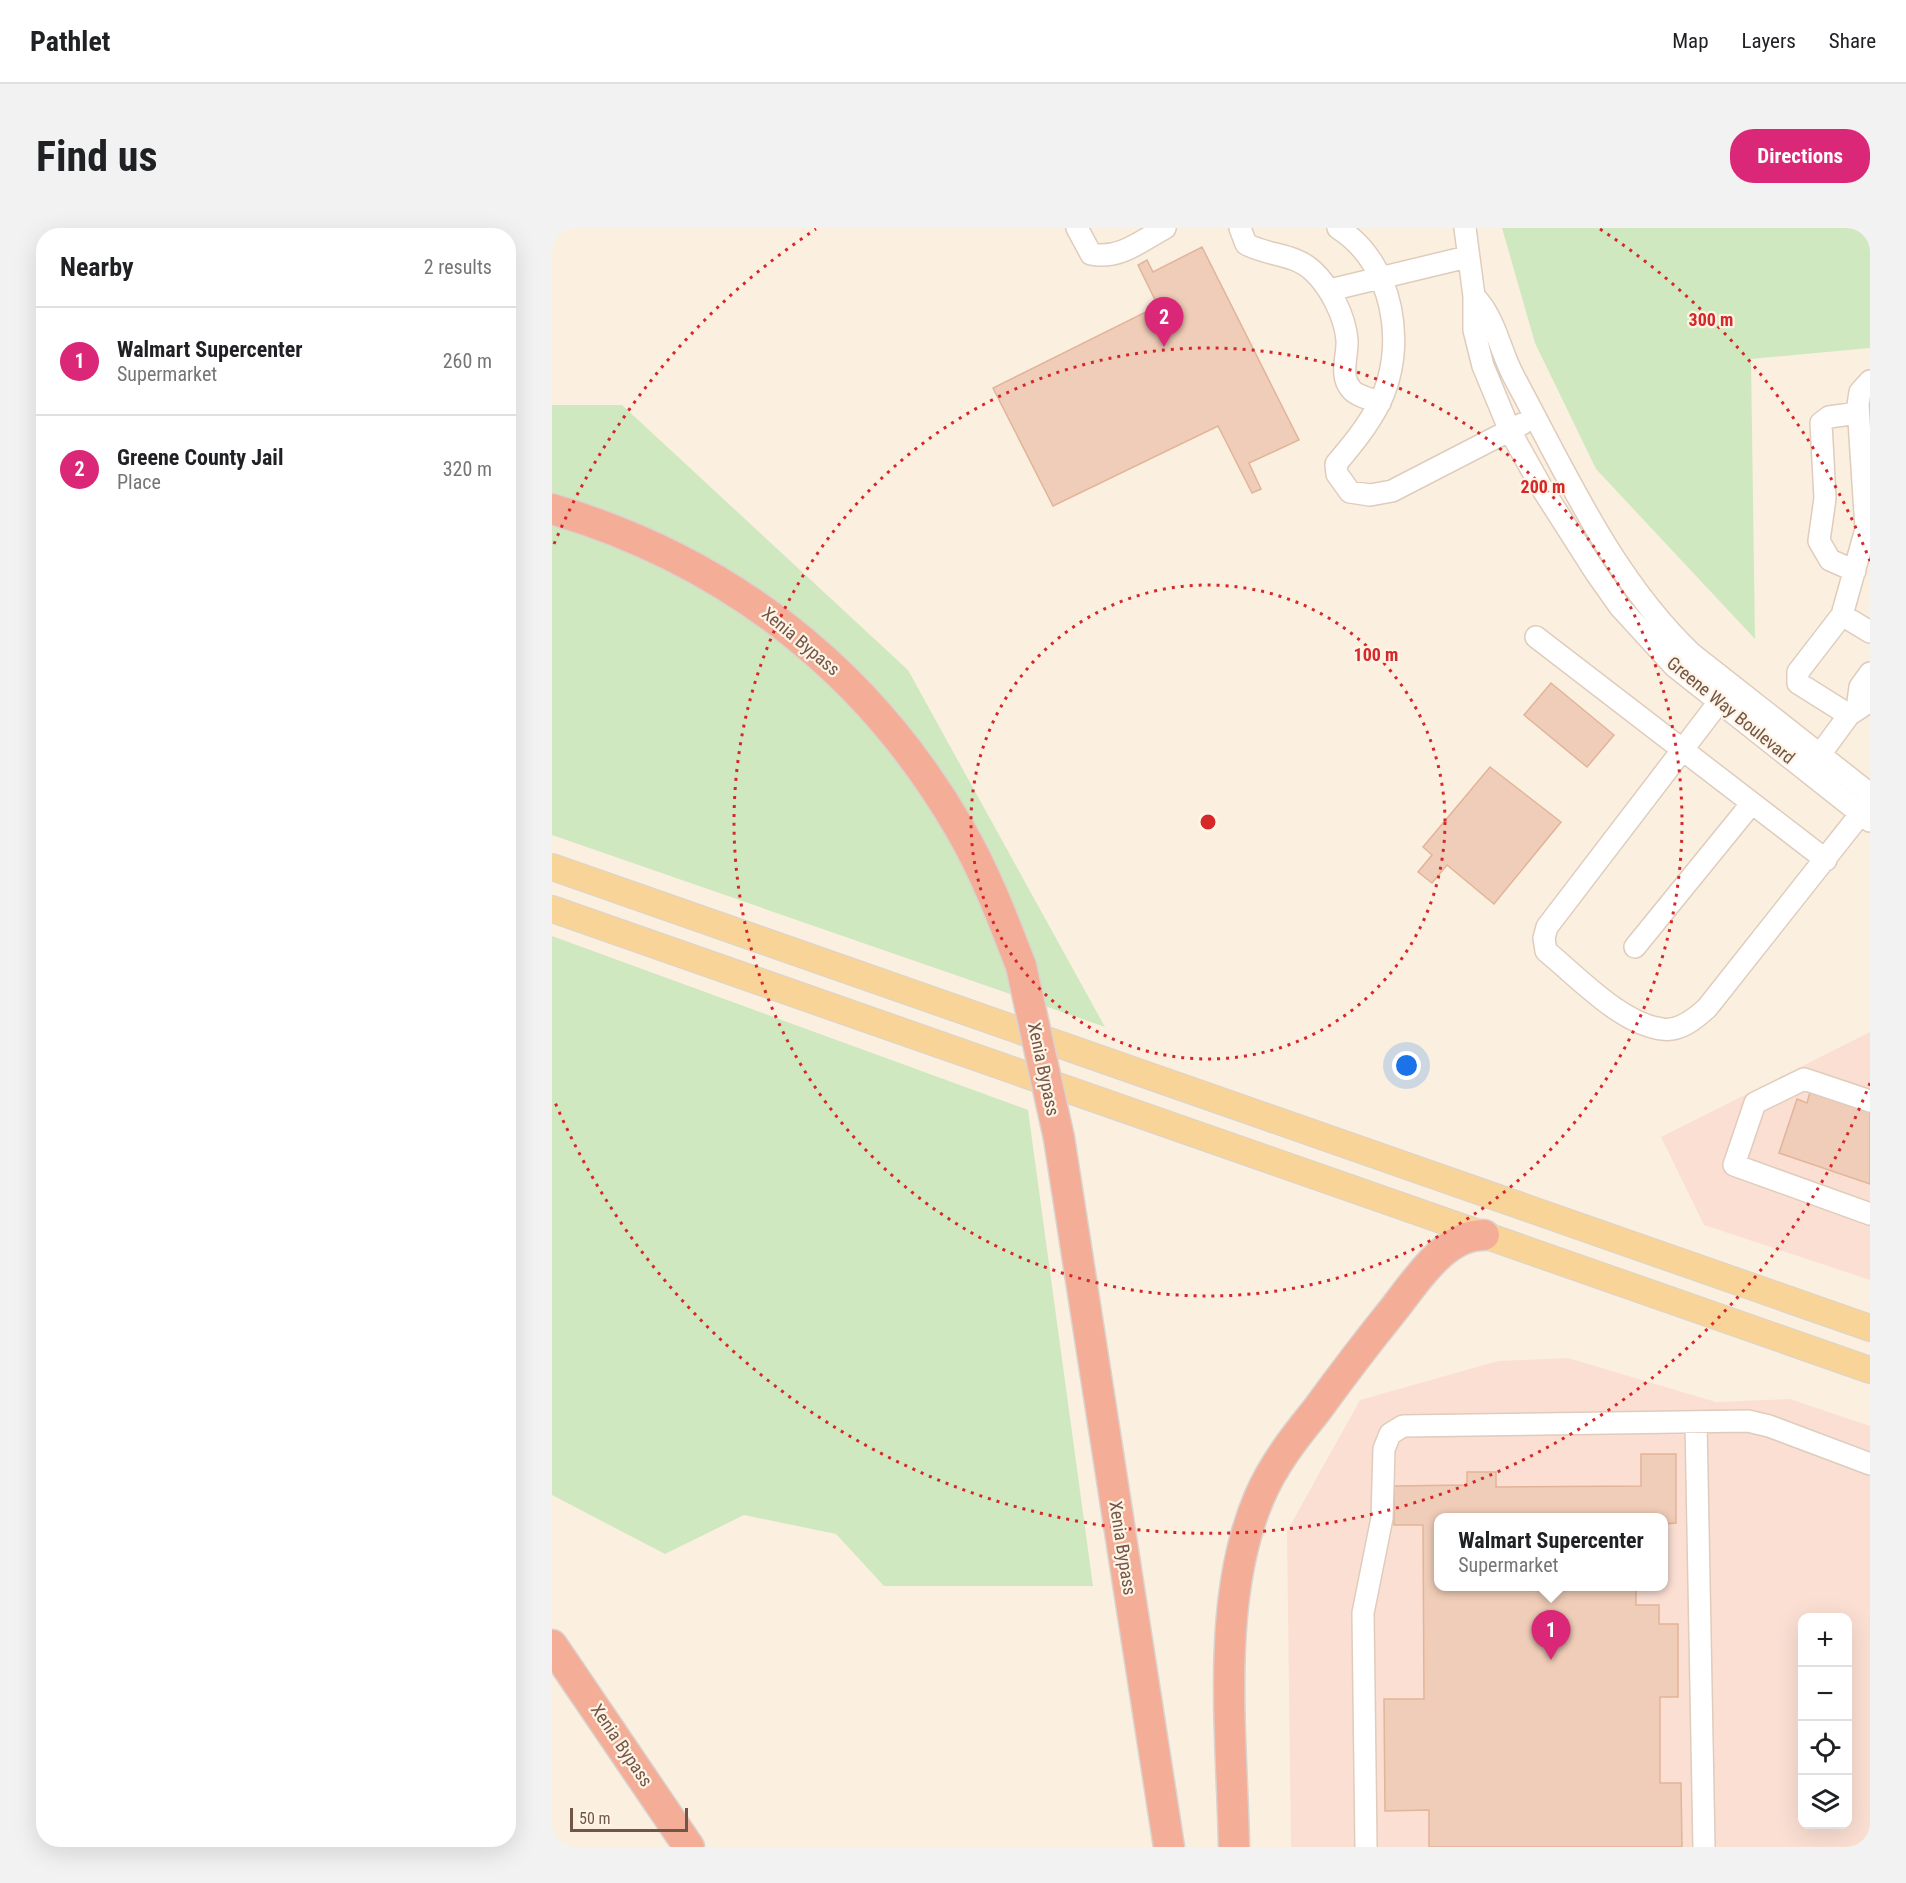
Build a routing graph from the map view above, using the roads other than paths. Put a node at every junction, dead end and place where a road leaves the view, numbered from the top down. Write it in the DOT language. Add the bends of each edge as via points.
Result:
graph roads {
  1 [pos="1077,228"];
  2 [pos="1166,228"];
  3 [pos="1240,228"];
  4 [pos="1338,228"];
  5 [pos="1465,228"];
  6 [pos="1468,264"];
  7 [pos="1384,284"];
  8 [pos="1332,296"];
  9 [pos="1474,296"];
  10 [pos="1870,381"];
  11 [pos="1380,403"];
  12 [pos="1858,413"];
  13 [pos="1535,415"];
  14 [pos="1510,431"];
  15 [pos="552,509"];
  16 [pos="1855,571"];
  17 [pos="1842,615"];
  18 [pos="1870,633"];
  19 [pos="1536,637"];
  20 [pos="1870,673"];
  21 [pos="1732,686"];
  22 [pos="1719,703"];
  23 [pos="1859,708"];
  24 [pos="1682,749"];
  25 [pos="1821,755"];
  26 [pos="1806,771"];
  27 [pos="1870,794"];
  28 [pos="1752,803"];
  29 [pos="1867,812"];
  30 [pos="1826,860"];
  31 [pos="552,867"];
  32 [pos="552,909"];
  33 [pos="1635,947"];
  34 [pos="1870,1101"];
  35 [pos="1870,1214"];
  36 [pos="1484,1235"];
  37 [pos="1864,1325"];
  38 [pos="1870,1370"];
  39 [pos="1696,1422"];
  40 [pos="1870,1464"];
  41 [pos="552,1637"];
  42 [pos="552,1645"];
  43 [pos="616,1736"];
  44 [pos="689,1847"];
  45 [pos="1169,1847"];
  46 [pos="1234,1847"];
  47 [pos="1366,1847"];
  48 [pos="1704,1847"];
  1 -- 2 [label="street" via="1091,254 1105,257"];
  3 -- 8 [label="street" via="1246,244 1260,252 1288,255 1312,270"];
  4 -- 7 [label="street" via="1352,236"];
  5 -- 6 [label="street, Greene Way Boulevard"];
  6 -- 7 [label="street"];
  6 -- 9 [label="street, Greene Way Boulevard"];
  7 -- 8 [label="street"];
  7 -- 11 [label="street" via="1393,328 1393,354"];
  8 -- 11 [label="street" via="1346,334 1345,377 1352,390"];
  9 -- 13 [label="street, Greene Way Boulevard" via="1487,309 1508,365"];
  9 -- 14 [label="street, Greene Way Boulevard" via="1474,330 1483,366"];
  10 -- 12 [label="street" via="1860,392"];
  11 -- 14 [label="street" via="1336,464 1337,474 1350,492 1370,495 1392,491"];
  12 -- 16 [label="street" via="1866,529"];
  12 -- 16 [label="street" via="1829,417 1821,423 1825,498 1819,541 1830,560"];
  13 -- 14 [label="street"];
  13 -- 21 [label="street, Greene Way Boulevard" via="1638,595 1668,631"];
  14 -- 22 [label="street, Greene Way Boulevard" via="1543,490 1620,607 1674,666"];
  15 -- 45 [label="highway, Xenia Bypass, bridge" via="637,539 724,583 782,623 856,688 907,748 961,831 995,898 1021,966 1059,1138"];
  16 -- 17 [label="street"];
  17 -- 18 [label="street"];
  17 -- 23 [label="street" via="1798,672 1798,683"];
  19 -- 24 [label="street"];
  20 -- 23 [label="street" via="1860,687"];
  21 -- 22 [label="street"];
  21 -- 25 [label="street, Greene Way Boulevard"];
  22 -- 24 [label="street"];
  22 -- 26 [label="street, Greene Way Boulevard"];
  23 -- 25 [label="street"];
  24 -- 28 [label="street"];
  24 -- 30 [label="street" via="1547,927 1544,938 1546,951 1629,1018 1663,1030 1690,1023 1707,1008"];
  25 -- 26 [label="street"];
  25 -- 27 [label="street, Greene Way Boulevard"];
  26 -- 29 [label="street, Greene Way Boulevard"];
  28 -- 30 [label="street"];
  28 -- 33 [label="street"];
  29 -- 30 [label="street"];
  31 -- 37 [label="main road"];
  32 -- 36 [label="main road"];
  34 -- 35 [label="street" via="1804,1079 1755,1103 1734,1165"];
  36 -- 38 [label="main road"];
  36 -- 46 [label="highway" via="1462,1238 1447,1248 1414,1285 1296,1436 1259,1497 1234,1582 1229,1641"];
  39 -- 40 [label="street" via="1748,1421 1769,1426"];
  39 -- 47 [label="street" via="1403,1426 1390,1434 1384,1449 1382,1518 1364,1613"];
  39 -- 48 [label="street"];
  41 -- 43 [label="highway"];
  42 -- 43 [label="highway, Xenia Bypass"];
  43 -- 44 [label="highway, Xenia Bypass"];
}
